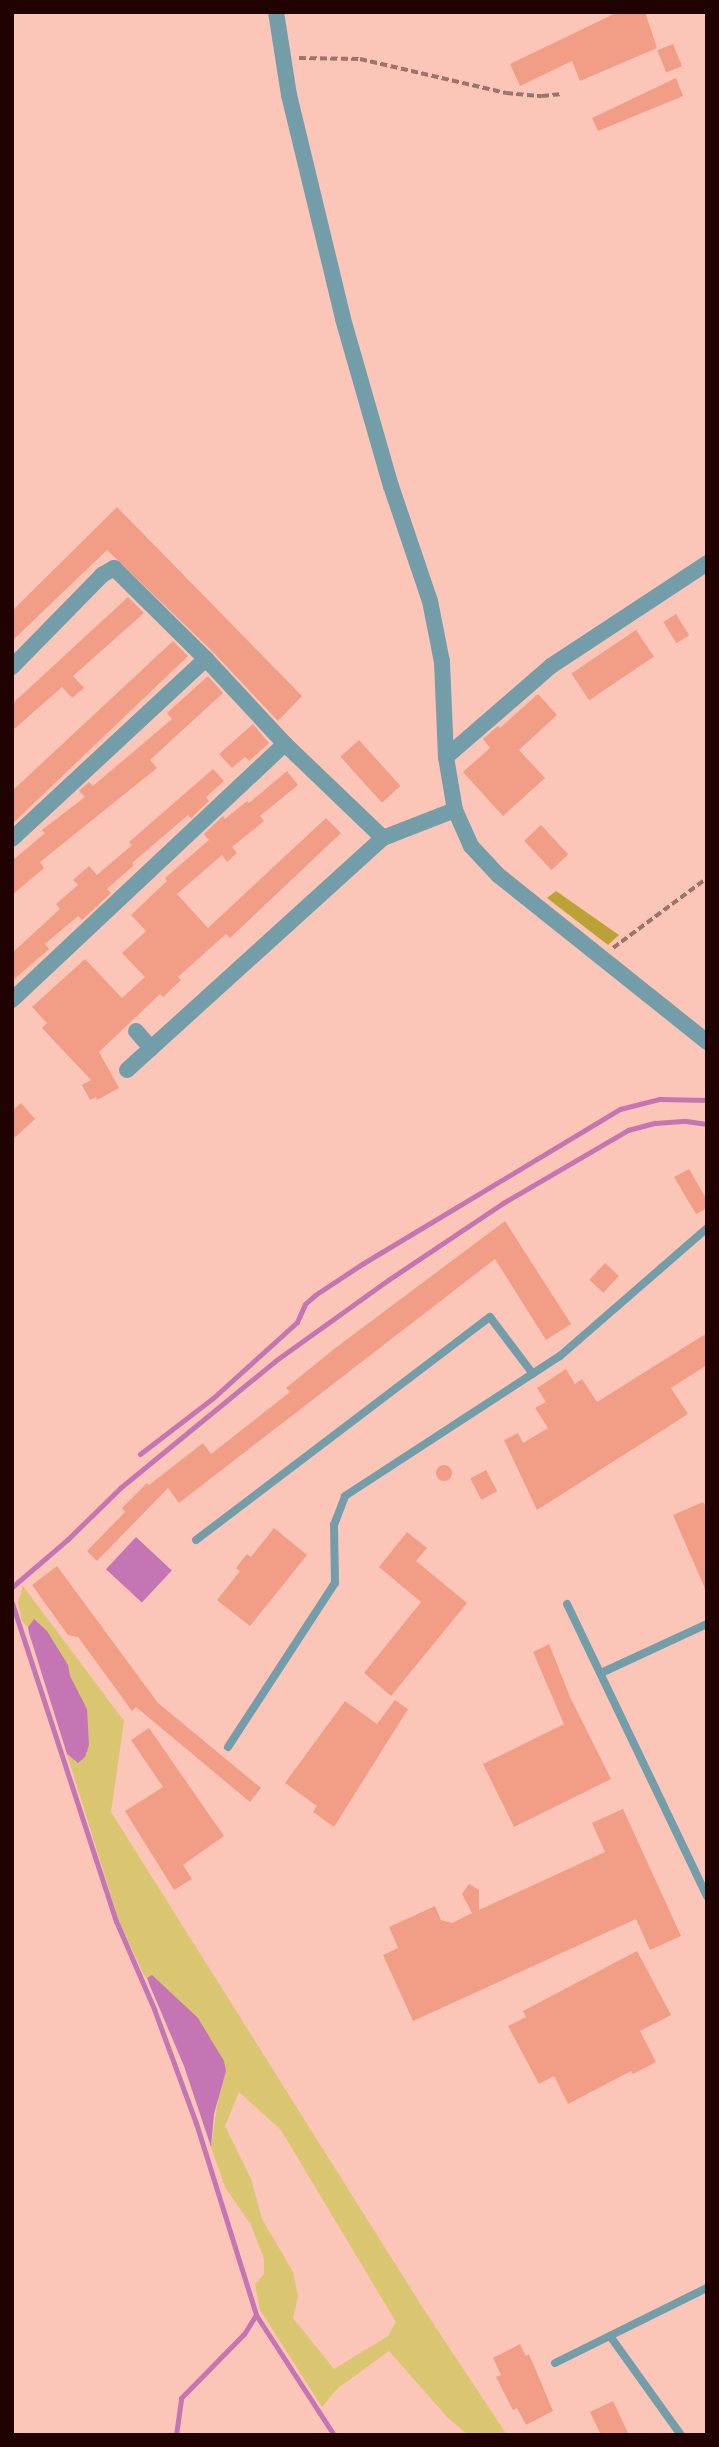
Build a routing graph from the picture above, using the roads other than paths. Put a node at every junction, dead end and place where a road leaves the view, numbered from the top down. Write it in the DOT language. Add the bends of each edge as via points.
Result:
graph roads {
  1 [pos="276,12"];
  2 [pos="707,563"];
  3 [pos="206,659"];
  4 [pos="12,667"];
  5 [pos="285,744"];
  6 [pos="446,757"];
  7 [pos="455,810"];
  8 [pos="383,838"];
  9 [pos="12,839"];
  10 [pos="12,1000"];
  11 [pos="135,1031"];
  12 [pos="707,1042"];
  13 [pos="151,1048"];
  14 [pos="127,1070"];
  15 [pos="707,1228"];
  16 [pos="533,1374"];
  17 [pos="196,1540"];
  18 [pos="567,1604"];
  19 [pos="707,1624"];
  20 [pos="601,1673"];
  21 [pos="228,1747"];
  22 [pos="707,1896"];
  23 [pos="707,2288"];
  24 [pos="610,2336"];
  25 [pos="555,2364"];
  26 [pos="681,2435"];
  1 -- 6 [label="street" via="289,95 343,319 430,601 442,662"];
  2 -- 6 [label="street" via="551,666"];
  3 -- 4 [label="street" via="114,568"];
  3 -- 5 [label="street"];
  3 -- 9 [label="street"];
  5 -- 8 [label="street"];
  5 -- 10 [label="street"];
  6 -- 7 [label="street"];
  7 -- 8 [label="street"];
  7 -- 12 [label="street" via="471,846 498,875"];
  8 -- 13 [label="street"];
  11 -- 13 [label="street"];
  13 -- 14 [label="street"];
  15 -- 16 [label="lane" via="560,1356"];
  16 -- 17 [label="lane" via="490,1317"];
  16 -- 21 [label="lane" via="345,1496 334,1525 335,1583"];
  18 -- 20 [label="lane"];
  19 -- 20 [label="lane"];
  20 -- 22 [label="lane"];
  23 -- 24 [label="lane"];
  24 -- 25 [label="lane"];
  24 -- 26 [label="lane"];
}
